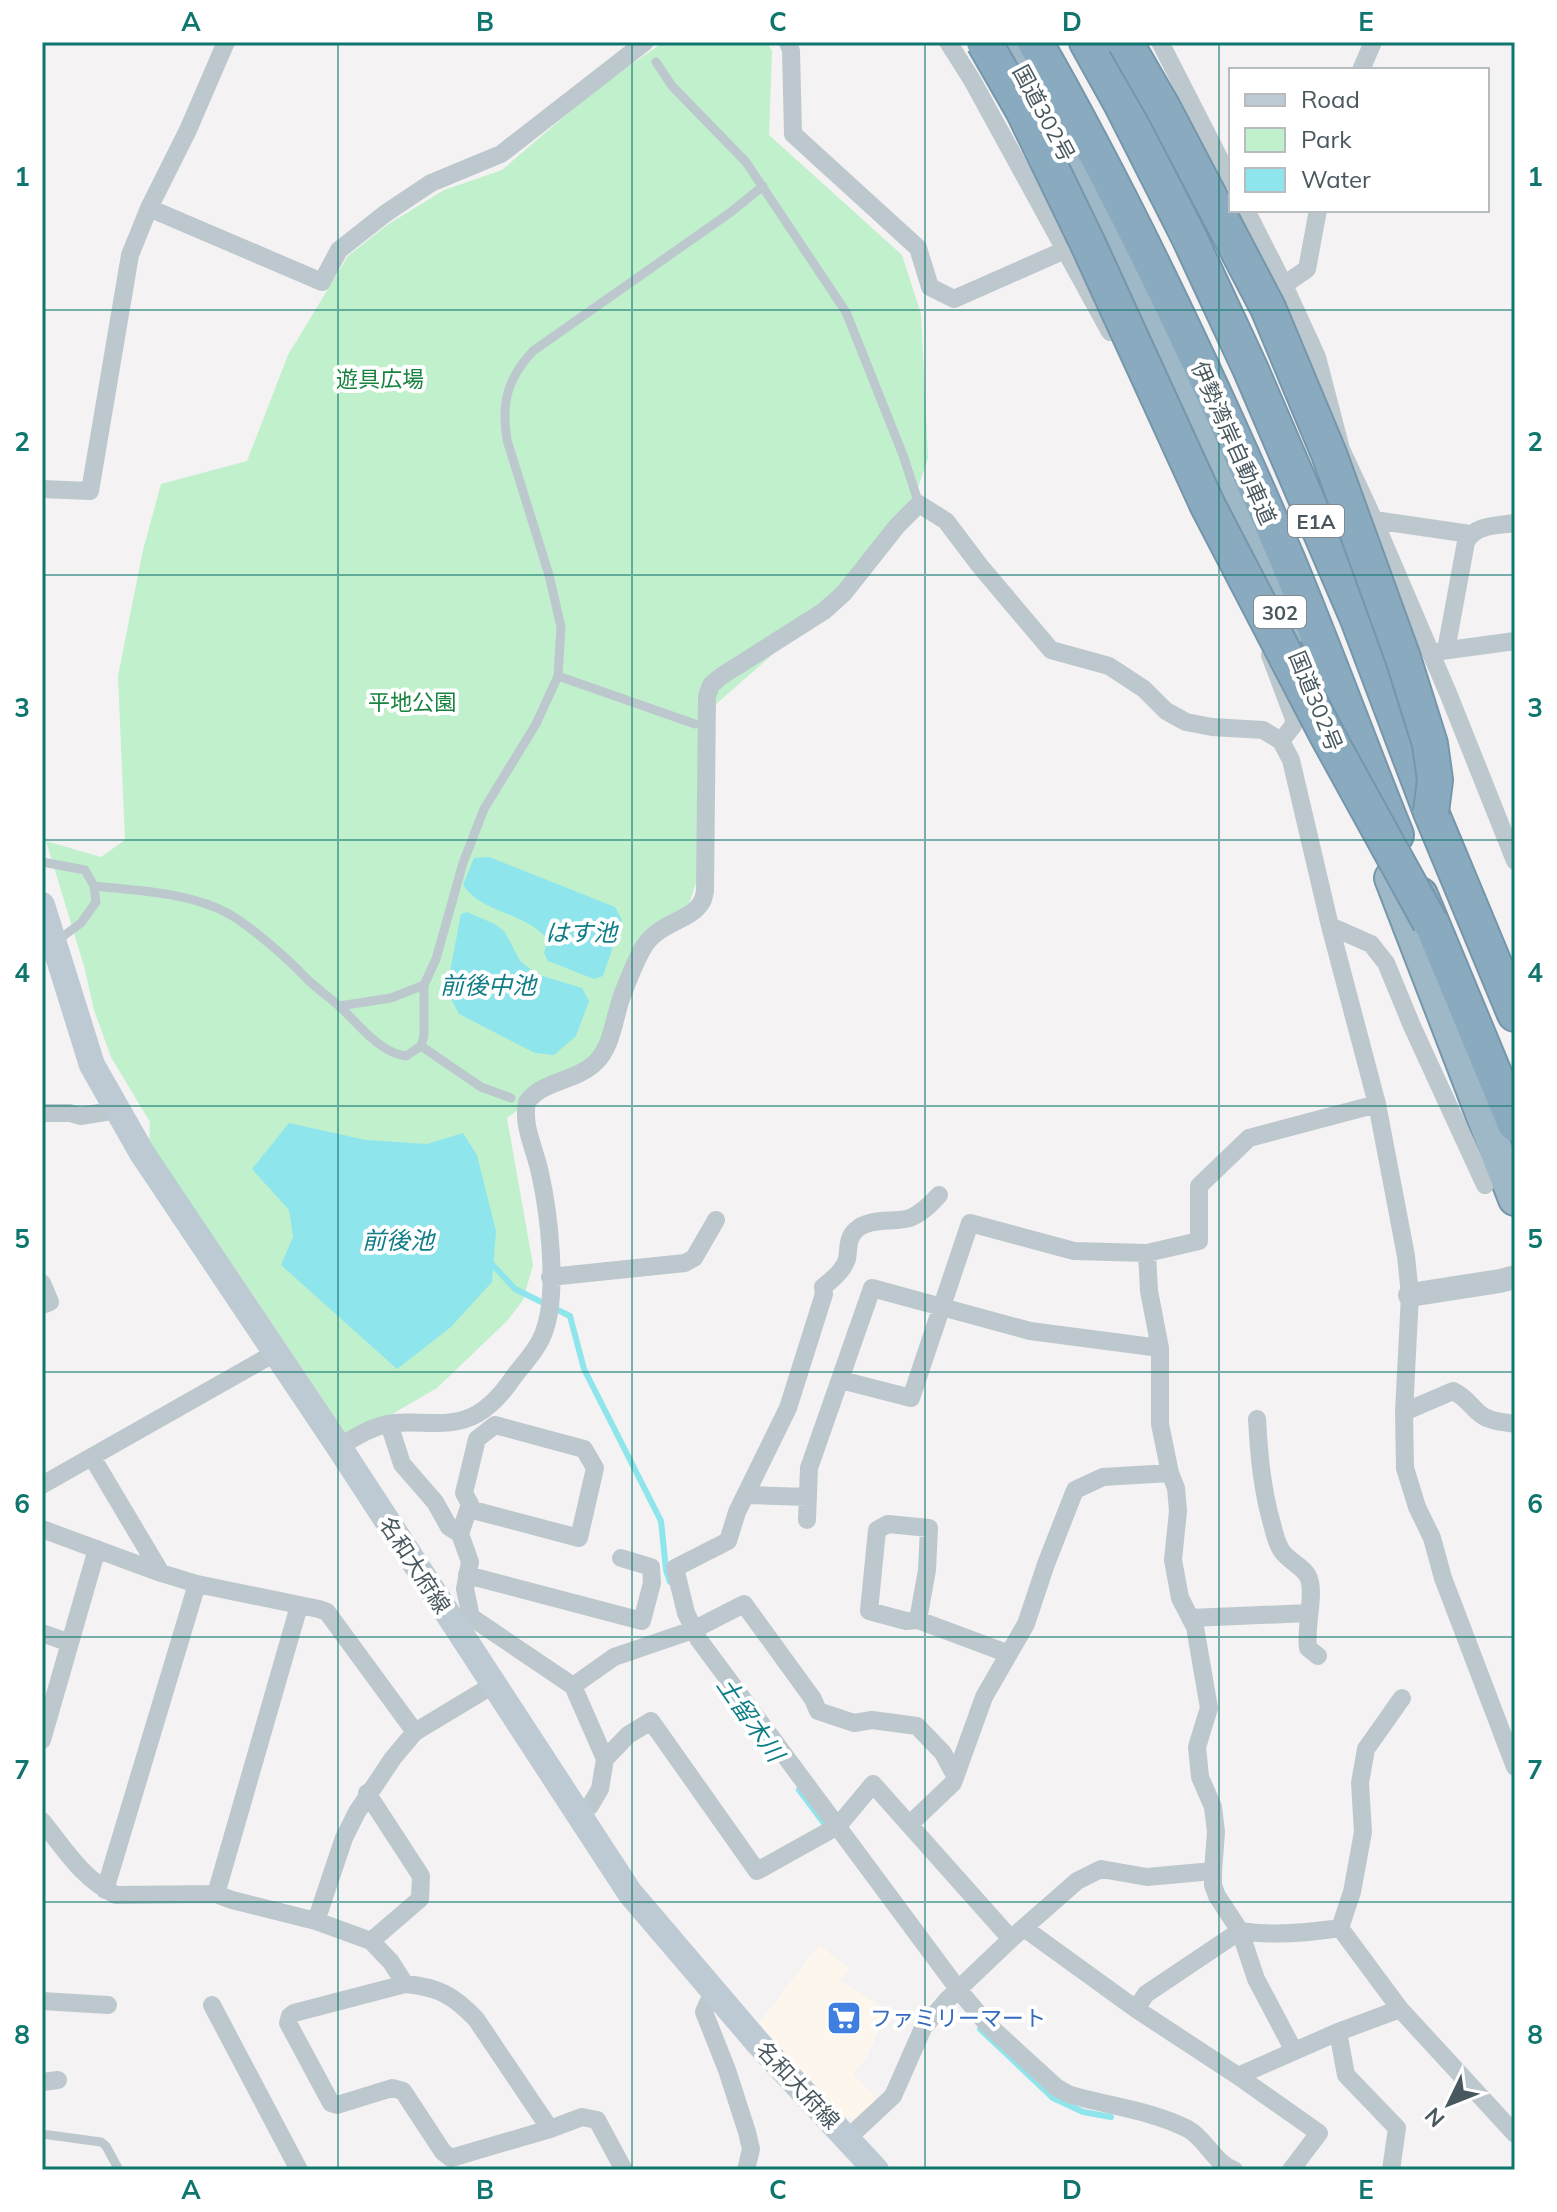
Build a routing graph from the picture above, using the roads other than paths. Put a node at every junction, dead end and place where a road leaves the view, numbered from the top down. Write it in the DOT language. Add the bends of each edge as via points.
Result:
graph roads {
  1 [pos="226,42"];
  2 [pos="645,42"];
  3 [pos="788,42"];
  4 [pos="948,42"];
  5 [pos="984,42"];
  6 [pos="1006,42"];
  7 [pos="1035,42"];
  8 [pos="1089,42"];
  9 [pos="1125,42"];
  10 [pos="1160,42"];
  11 [pos="1373,42"];
  12 [pos="656,62"];
  13 [pos="1362,68"];
  14 [pos="1229,177"];
  15 [pos="763,186"];
  16 [pos="149,208"];
  17 [pos="1247,212"];
  18 [pos="1318,212"];
  19 [pos="1065,250"];
  20 [pos="1284,285"];
  21 [pos="42,489"];
  22 [pos="919,504"];
  23 [pos="1374,520"];
  24 [pos="1515,523"];
  25 [pos="1470,534"];
  26 [pos="1515,641"];
  27 [pos="1438,651"];
  28 [pos="558,676"];
  29 [pos="695,724"];
  30 [pos="1281,741"];
  31 [pos="1431,812"];
  32 [pos="1515,861"];
  33 [pos="42,862"];
  34 [pos="94,886"];
  35 [pos="42,905"];
  36 [pos="1430,922"];
  37 [pos="1330,926"];
  38 [pos="54,944"];
  39 [pos="424,985"];
  40 [pos="1515,992"];
  41 [pos="339,1006"];
  42 [pos="1515,1014"];
  43 [pos="421,1046"];
  44 [pos="511,1098"];
  45 [pos="1377,1104"];
  46 [pos="118,1110"];
  47 [pos="42,1113"];
  48 [pos="1515,1124"];
  49 [pos="1485,1185"];
  50 [pos="939,1195"];
  51 [pos="1515,1199"];
  52 [pos="716,1220"];
  53 [pos="1147,1253"];
  54 [pos="550,1277"];
  55 [pos="1515,1277"];
  56 [pos="42,1283"];
  57 [pos="1410,1295"];
  58 [pos="42,1305"];
  59 [pos="942,1306"];
  60 [pos="1160,1348"];
  61 [pos="275,1353"];
  62 [pos="841,1380"];
  63 [pos="1404,1412"];
  64 [pos="1257,1419"];
  65 [pos="389,1424"];
  66 [pos="1515,1424"];
  67 [pos="339,1447"];
  68 [pos="92,1457"];
  69 [pos="1170,1473"];
  70 [pos="42,1485"];
  71 [pos="745,1495"];
  72 [pos="808,1497"];
  73 [pos="469,1509"];
  74 [pos="807,1520"];
  75 [pos="42,1529"];
  76 [pos="460,1534"];
  77 [pos="97,1549"];
  78 [pos="621,1558"];
  79 [pos="161,1573"];
  80 [pos="467,1575"];
  81 [pos="197,1584"];
  82 [pos="299,1606"];
  83 [pos="1309,1613"];
  84 [pos="1190,1618"];
  85 [pos="918,1620"];
  86 [pos="693,1630"];
  87 [pos="42,1633"];
  88 [pos="70,1643"];
  89 [pos="1009,1654"];
  90 [pos="1318,1656"];
  91 [pos="493,1685"];
  92 [pos="573,1686"];
  93 [pos="1402,1698"];
  94 [pos="415,1732"];
  95 [pos="42,1740"];
  96 [pos="605,1759"];
  97 [pos="1515,1767"];
  98 [pos="957,1771"];
  99 [pos="367,1793"];
  100 [pos="579,1815"];
  101 [pos="42,1821"];
  102 [pos="910,1824"];
  103 [pos="832,1830"];
  104 [pos="1213,1871"];
  105 [pos="105,1890"];
  106 [pos="216,1894"];
  107 [pos="316,1921"];
  108 [pos="1340,1928"];
  109 [pos="1240,1931"];
  110 [pos="1017,1934"];
  111 [pos="371,1941"];
  112 [pos="405,1984"];
  113 [pos="953,1994"];
  114 [pos="715,1995"];
  115 [pos="42,2001"];
  116 [pos="108,2005"];
  117 [pos="212,2005"];
  118 [pos="1136,2009"];
  119 [pos="1400,2009"];
  120 [pos="1338,2032"];
  121 [pos="1294,2051"];
  122 [pos="1238,2076"];
  123 [pos="550,2129"];
  124 [pos="42,2134"];
  125 [pos="1515,2134"];
  126 [pos="848,2138"];
  127 [pos="119,2170"];
  128 [pos="299,2170"];
  129 [pos="624,2170"];
  130 [pos="746,2170"];
  131 [pos="876,2170"];
  132 [pos="1234,2170"];
  133 [pos="1291,2170"];
  134 [pos="1391,2170"];
  1 -- 16 [label="street"];
  2 -- 16 [label="street" via="501,154 431,183 386,213 339,250 322,282"];
  3 -- 19 [label="street" via="793,134 918,248 930,287 954,299"];
  4 -- 19 [label="street"];
  5 -- 36 [label="highway, bridge" via="1023,110 1208,506"];
  6 -- 51 [label="highway, 国道302号 / 302" via="1168,350 1239,510 1408,917"];
  7 -- 36 [label="highway, 伊勢湾岸自動車道 / E1A, bridge" via="1084,128 1213,393 1287,561"];
  8 -- 31 [label="highway, 伊勢湾岸自動車道 / E1A" via="1250,368 1358,619"];
  8 -- 40 [label="highway" via="1127,105 1236,323 1333,540"];
  9 -- 31 [label="highway, bridge" via="1268,308 1329,454 1430,744 1435,780"];
  10 -- 14 [label="street"];
  11 -- 13 [label="street"];
  12 -- 15 [label="lane"];
  15 -- 22 [label="lane" via="846,312"];
  15 -- 28 [label="lane" via="533,351 510,383 504,419 507,440 561,627"];
  16 -- 21 [label="street" via="130,255 90,491"];
  17 -- 20 [label="street"];
  18 -- 20 [label="street" via="1307,269"];
  19 -- 30 [label="street" via="1099,308 1231,581 1249,600 1294,719"];
  20 -- 23 [label="street" via="1317,357 1341,449"];
  22 -- 30 [label="street" via="946,521 1051,650 1109,666 1186,722 1263,730"];
  22 -- 54 [label="street" via="824,611 711,685 701,904 661,928 643,948 600,1058 527,1102 525,1119 549,1225"];
  23 -- 25 [label="street"];
  23 -- 27 [label="street"];
  24 -- 25 [label="street"];
  25 -- 27 [label="street"];
  26 -- 27 [label="street"];
  27 -- 32 [label="street"];
  28 -- 29 [label="lane"];
  28 -- 39 [label="lane" via="536,724 484,809"];
  30 -- 37 [label="street" via="1291,760"];
  31 -- 42 [label="highway, 伊勢湾岸自動車道 / E1A"];
  33 -- 34 [label="lane" via="85,870"];
  34 -- 38 [label="lane" via="96,902 81,923"];
  34 -- 41 [label="lane" via="162,893 229,914"];
  35 -- 38 [label="main road, 名和大府線"];
  36 -- 48 [label="highway, 伊勢湾岸自動車道 / E1A"];
  37 -- 45 [label="street"];
  37 -- 49 [label="street" via="1371,944 1386,963"];
  38 -- 46 [label="main road, 名和大府線" via="92,1065"];
  39 -- 41 [label="lane" via="391,998"];
  39 -- 43 [label="lane"];
  41 -- 43 [label="lane" via="397,1055 406,1056"];
  43 -- 44 [label="lane" via="481,1087"];
  45 -- 53 [label="street" via="1249,1138 1199,1186 1199,1241"];
  45 -- 57 [label="street"];
  46 -- 47 [label="street" via="80,1116"];
  46 -- 61 [label="main road, 名和大府線"];
  50 -- 71 [label="street" via="922,1212 867,1224 848,1241 846,1261 823,1287 788,1408"];
  52 -- 54 [label="street" via="694,1258 685,1263"];
  53 -- 59 [label="street" via="1074,1251 970,1223"];
  53 -- 60 [label="street"];
  54 -- 65 [label="street" via="545,1331 501,1394 462,1420"];
  55 -- 57 [label="street"];
  56 -- 58 [label="street" via="50,1302"];
  57 -- 63 [label="street"];
  59 -- 60 [label="street" via="1030,1331"];
  59 -- 62 [label="street" via="911,1398"];
  59 -- 62 [label="street" via="872,1288"];
  60 -- 69 [label="street" via="1160,1424"];
  61 -- 67 [label="main road, 名和大府線"];
  61 -- 68 [label="street"];
  62 -- 72 [label="street" via="809,1468"];
  63 -- 66 [label="street" via="1453,1391 1483,1416"];
  63 -- 97 [label="street" via="1405,1468 1417,1507"];
  64 -- 83 [label="street" via="1263,1494 1278,1546 1309,1580"];
  65 -- 67 [label="street"];
  65 -- 76 [label="street" via="402,1464 449,1527"];
  67 -- 91 [label="main road, 名和大府線"];
  68 -- 70 [label="street"];
  68 -- 79 [label="street"];
  69 -- 84 [label="street" via="1178,1511 1173,1560"];
  69 -- 89 [label="street" via="1103,1477 1075,1490 1026,1624"];
  71 -- 72 [label="street"];
  71 -- 86 [label="street" via="728,1541 675,1568"];
  72 -- 74 [label="street"];
  73 -- 73 [label="street" via="464,1493 477,1439 495,1425 584,1449 595,1468 579,1538"];
  73 -- 76 [label="street"];
  75 -- 77 [label="street"];
  76 -- 80 [label="street" via="470,1562"];
  77 -- 79 [label="street"];
  77 -- 88 [label="street"];
  78 -- 80 [label="street" via="651,1567 642,1621"];
  79 -- 81 [label="street"];
  80 -- 92 [label="street" via="471,1617"];
  81 -- 82 [label="street"];
  81 -- 105 [label="street"];
  82 -- 94 [label="street" via="327,1612"];
  82 -- 106 [label="street"];
  83 -- 84 [label="street"];
  83 -- 90 [label="street" via="1308,1648"];
  84 -- 104 [label="street" via="1209,1708 1197,1747 1200,1777 1213,1807"];
  85 -- 85 [label="street" via="869,1611 877,1530 888,1524 929,1528"];
  85 -- 89 [label="street"];
  86 -- 92 [label="street" via="614,1657"];
  86 -- 98 [label="street" via="744,1604 818,1711 854,1723 917,1726"];
  86 -- 103 [label="street"];
  87 -- 88 [label="street"];
  88 -- 95 [label="street"];
  89 -- 98 [label="street" via="984,1697"];
  91 -- 94 [label="street"];
  91 -- 100 [label="main road, 名和大府線"];
  92 -- 96 [label="street"];
  93 -- 108 [label="street" via="1366,1749 1360,1783 1363,1832"];
  94 -- 99 [label="street"];
  96 -- 100 [label="street" via="600,1789"];
  96 -- 103 [label="street" via="651,1721 757,1871"];
  98 -- 102 [label="street" via="953,1783"];
  99 -- 107 [label="street" via="344,1838"];
  99 -- 111 [label="street" via="422,1884 420,1899"];
  100 -- 114 [label="main road, 名和大府線" via="630,1893"];
  101 -- 105 [label="street" via="86,1876"];
  102 -- 103 [label="street" via="873,1784"];
  102 -- 110 [label="street"];
  103 -- 113 [label="street" via="881,1887"];
  104 -- 109 [label="street" via="1217,1896"];
  104 -- 110 [label="street" via="1147,1877 1101,1869 1077,1881"];
  105 -- 106 [label="street" via="127,1896"];
  106 -- 107 [label="street"];
  107 -- 111 [label="street"];
  108 -- 109 [label="street"];
  108 -- 119 [label="street"];
  109 -- 118 [label="street" via="1146,1994"];
  109 -- 121 [label="street" via="1256,1979"];
  110 -- 113 [label="street"];
  110 -- 118 [label="street"];
  111 -- 112 [label="street"];
  112 -- 123 [label="street" via="443,1991 466,2008"];
  112 -- 123 [label="street" via="290,2016 288,2023 331,2103 398,2088 451,2158"];
  113 -- 126 [label="street" via="923,2028 893,2096"];
  113 -- 132 [label="street" via="1056,2087 1191,2131"];
  114 -- 126 [label="main road, 名和大府線"];
  114 -- 130 [label="street" via="704,2012 747,2132 751,2149"];
  115 -- 116 [label="street"];
  117 -- 128 [label="street"];
  118 -- 122 [label="street"];
  119 -- 120 [label="street"];
  119 -- 125 [label="street"];
  120 -- 121 [label="street"];
  120 -- 134 [label="street" via="1346,2075 1397,2128"];
  121 -- 122 [label="street"];
  122 -- 133 [label="street" via="1319,2133"];
  123 -- 129 [label="street" via="582,2117 597,2120"];
  124 -- 127 [label="lane" via="101,2142"];
  126 -- 131 [label="main road, 名和大府線"];
}
